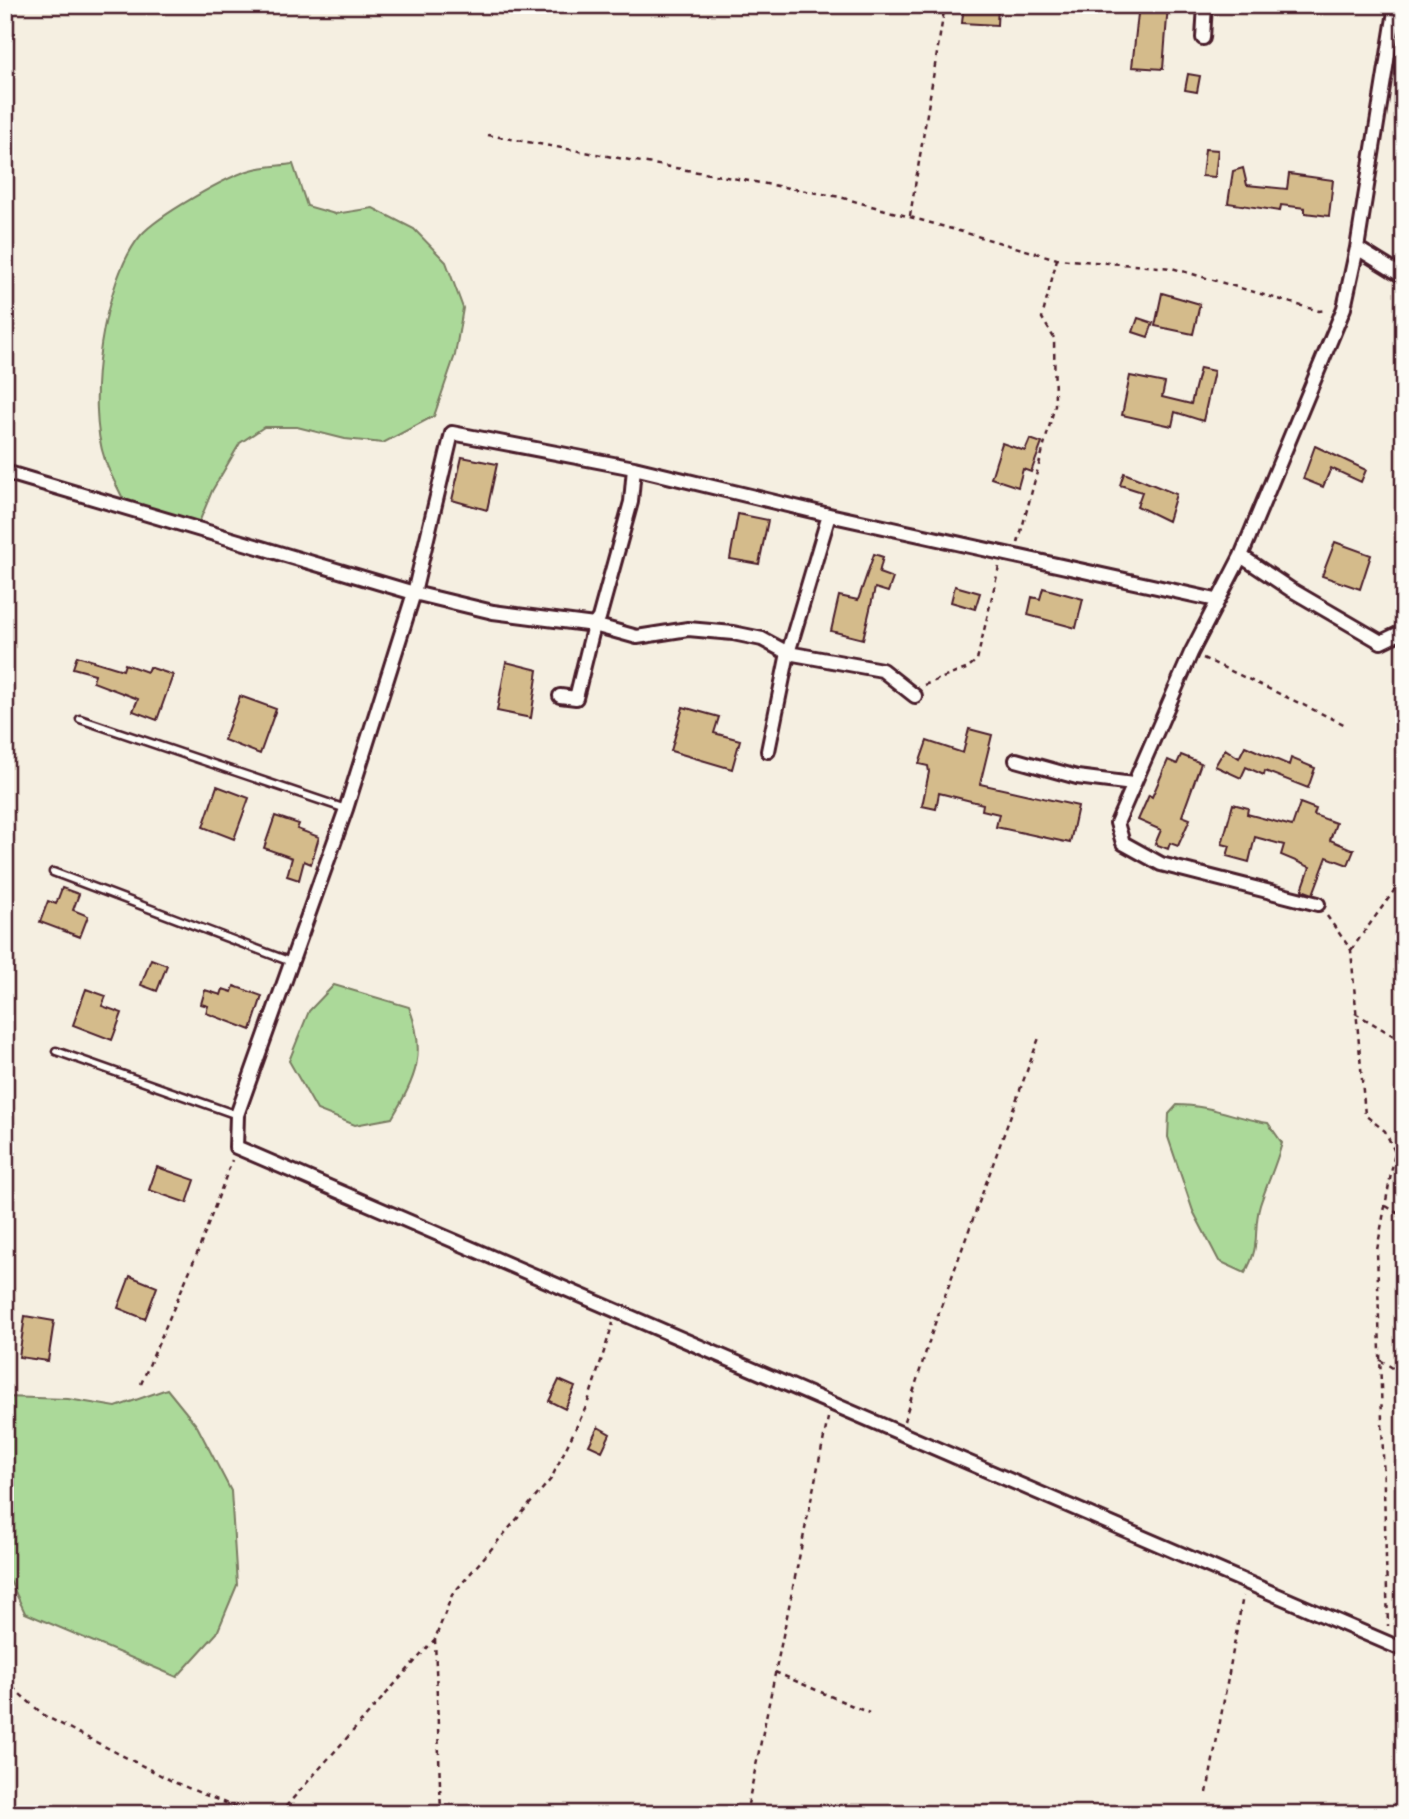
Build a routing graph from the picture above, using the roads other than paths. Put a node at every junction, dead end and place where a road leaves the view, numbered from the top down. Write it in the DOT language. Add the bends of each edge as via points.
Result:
graph roads {
  1 [pos="1205,5"];
  2 [pos="1398,13"];
  3 [pos="1203,38"];
  4 [pos="1357,248"];
  5 [pos="1404,277"];
  6 [pos="634,468"];
  7 [pos="5,472"];
  8 [pos="829,516"];
  9 [pos="1241,556"];
  10 [pos="414,593"];
  11 [pos="1216,600"];
  12 [pos="594,625"];
  13 [pos="1404,631"];
  14 [pos="788,653"];
  15 [pos="560,696"];
  16 [pos="915,696"];
  17 [pos="80,719"];
  18 [pos="768,751"];
  19 [pos="1016,760"];
  20 [pos="1133,784"];
  21 [pos="345,808"];
  22 [pos="53,872"];
  23 [pos="1318,904"];
  24 [pos="291,962"];
  25 [pos="56,1051"];
  26 [pos="237,1115"];
  27 [pos="1404,1650"];
  1 -- 3 [label="street"];
  2 -- 4 [label="street"];
  4 -- 5 [label="street"];
  4 -- 9 [label="street" via="1344,308"];
  6 -- 8 [label="street"];
  6 -- 10 [label="street" via="452,433"];
  6 -- 12 [label="street" via="631,502"];
  7 -- 10 [label="street"];
  8 -- 11 [label="street"];
  8 -- 14 [label="street"];
  9 -- 11 [label="street"];
  9 -- 13 [label="street" via="1381,642"];
  10 -- 12 [label="street" via="493,612"];
  10 -- 21 [label="street"];
  11 -- 20 [label="street"];
  12 -- 14 [label="street" via="637,637 688,629 733,633 762,639"];
  12 -- 15 [label="street" via="576,698"];
  14 -- 16 [label="street" via="882,670"];
  14 -- 18 [label="street"];
  17 -- 21 [label="lane"];
  19 -- 20 [label="street" via="1077,777"];
  20 -- 23 [label="street" via="1117,823 1123,843 1161,864"];
  21 -- 24 [label="street"];
  22 -- 24 [label="lane"];
  24 -- 26 [label="street"];
  25 -- 26 [label="lane"];
  26 -- 27 [label="street" via="236,1147"];
}
